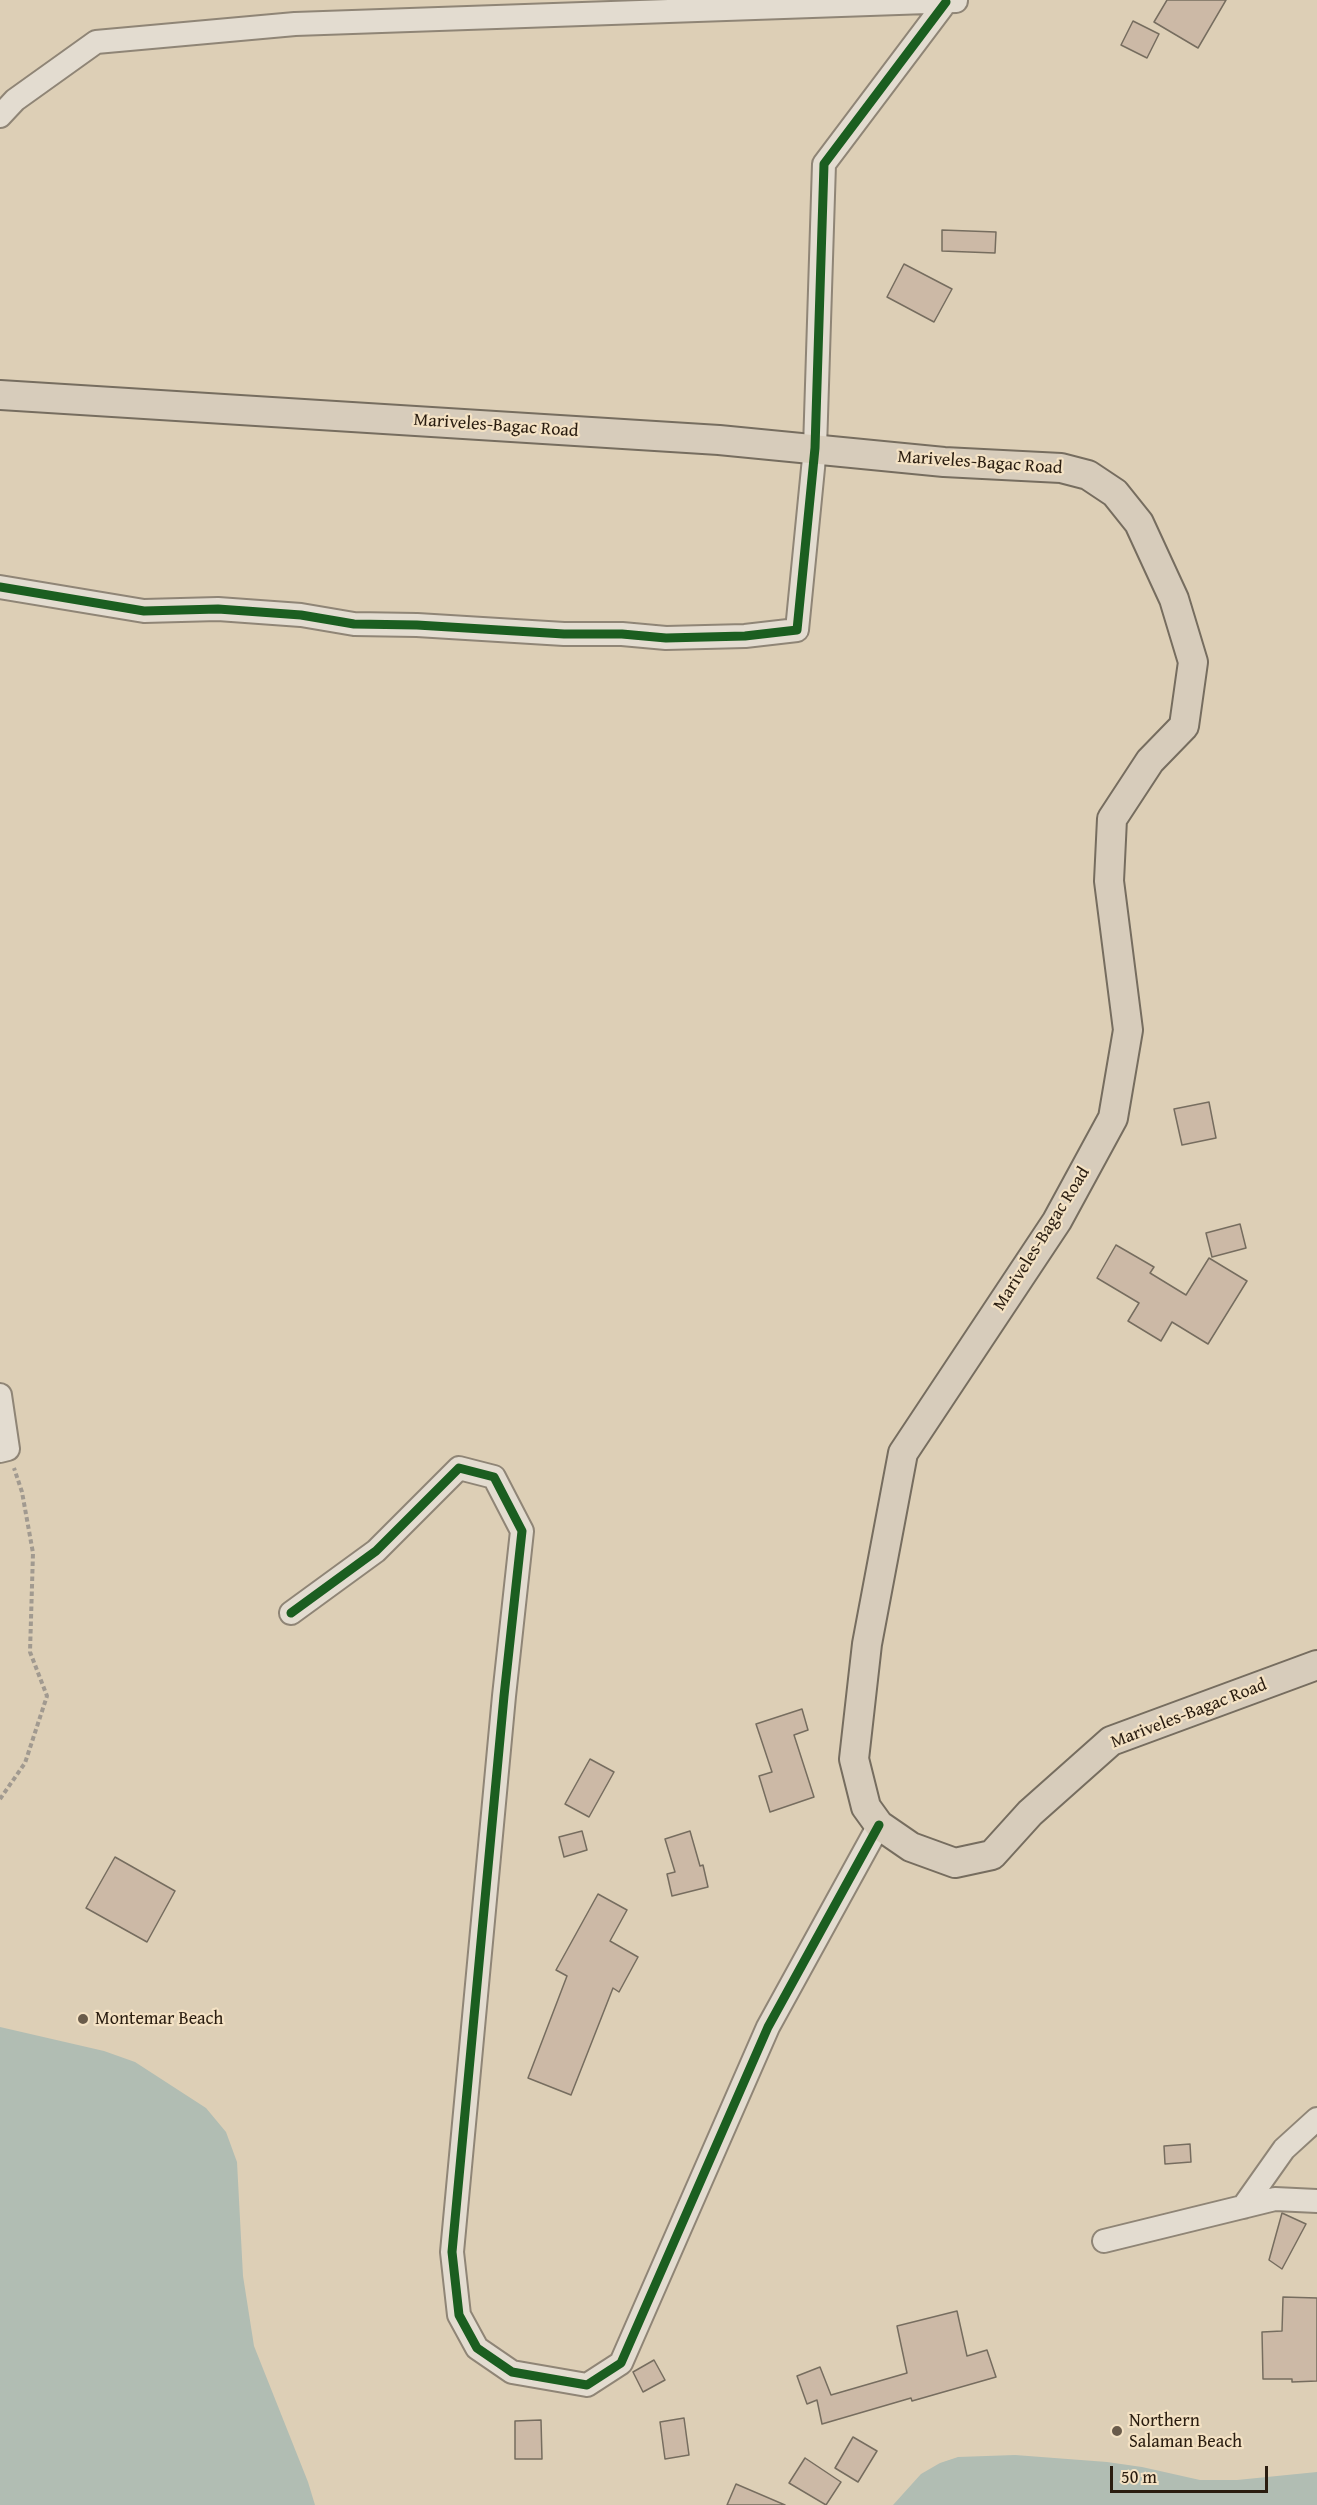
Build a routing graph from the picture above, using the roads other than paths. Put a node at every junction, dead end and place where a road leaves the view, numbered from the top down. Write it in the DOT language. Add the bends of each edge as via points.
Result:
graph roads {
  1 [pos="954,1"];
  2 [pos="0,116"];
  3 [pos="0,395"];
  4 [pos="815,448"];
  5 [pos="0,587"];
  6 [pos="0,1395"];
  7 [pos="4,1450"];
  8 [pos="291,1613"];
  9 [pos="1317,1665"];
  10 [pos="879,1825"];
  11 [pos="1317,2119"];
  12 [pos="1317,2201"];
  13 [pos="1244,2207"];
  14 [pos="1104,2241"];
  1 -- 2 [label="street" via="295,24 96,42 15,100"];
  1 -- 4 [label="street" via="824,164"];
  3 -- 4 [label="main road, Mariveles-Bagac Road"];
  4 -- 5 [label="street" via="797,630 666,638 354,624 230,610 144,610"];
  4 -- 10 [label="main road, Mariveles-Bagac Road" via="944,462 1061,468 1102,483 1116,493 1139,523 1174,599 1192,662 1184,726 1150,761 1112,819 1109,881 1128,1029 1113,1118 1057,1221 903,1453 867,1644 854,1759 866,1806"];
  6 -- 7 [label="street"];
  8 -- 10 [label="street" via="376,1551 459,1468 494,1477 522,1531 452,2252 459,2315 477,2348 512,2373 587,2385 621,2363 768,2027"];
  9 -- 10 [label="main road, Mariveles-Bagac Road" via="1111,1741 1030,1813 992,1855 955,1863 911,1847"];
  11 -- 13 [label="street" via="1284,2149"];
  12 -- 13 [label="street" via="1275,2199"];
  13 -- 14 [label="street"];
}
